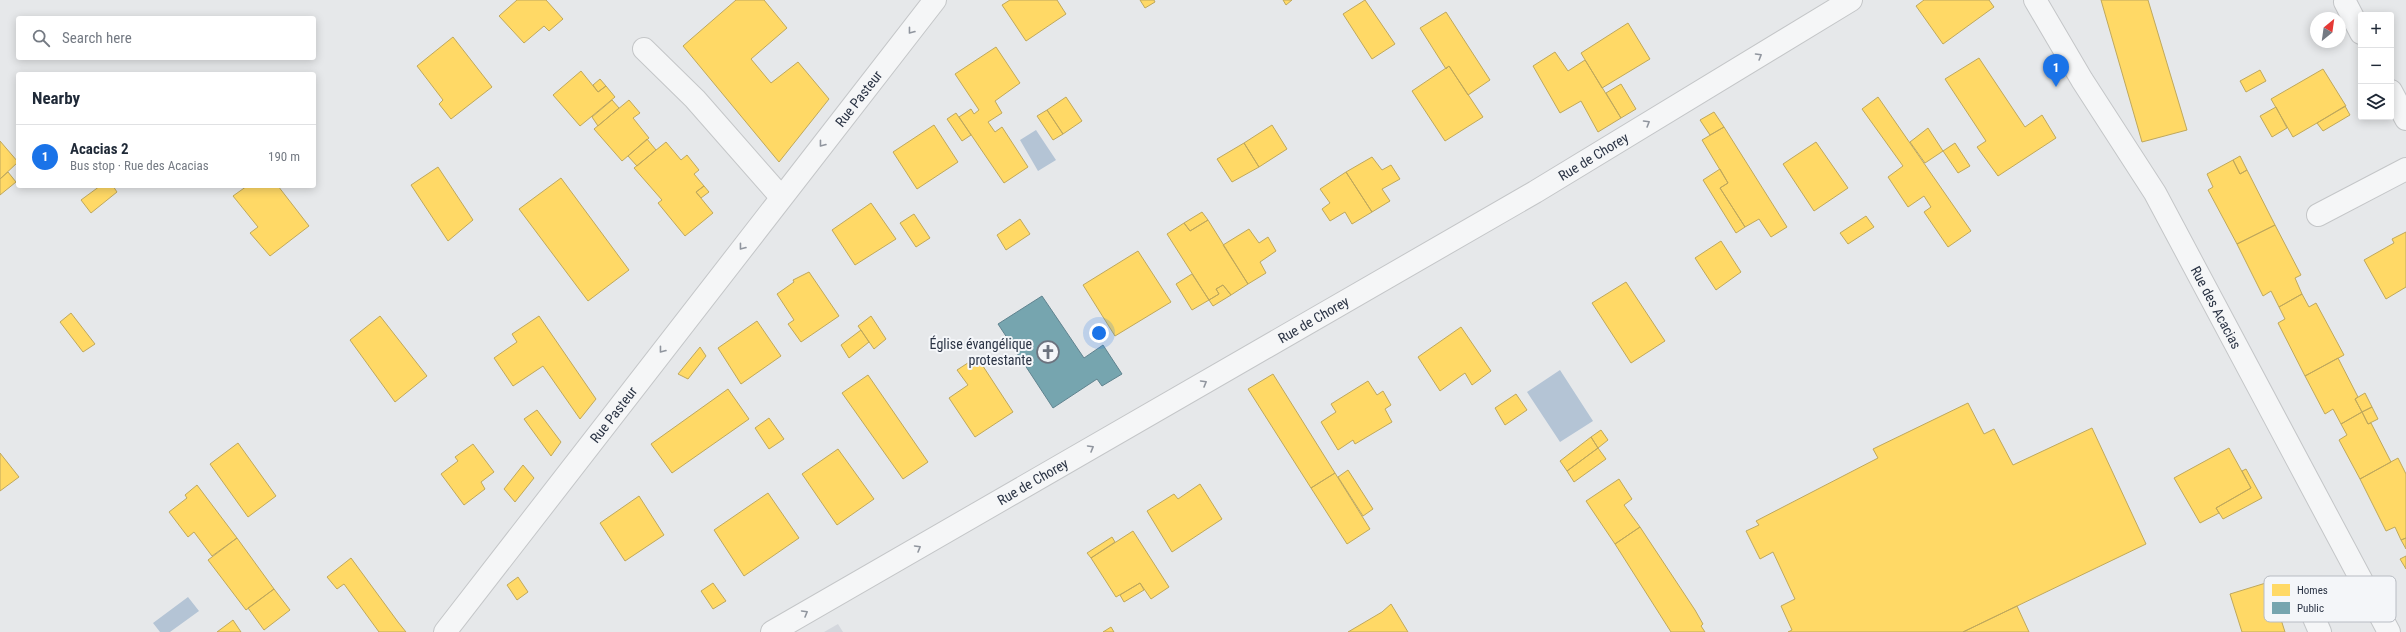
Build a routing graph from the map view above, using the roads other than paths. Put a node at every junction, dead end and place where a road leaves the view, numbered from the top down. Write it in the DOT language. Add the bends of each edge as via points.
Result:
graph roads {
  1 [pos="935,0"];
  2 [pos="1852,0"];
  3 [pos="2035,0"];
  4 [pos="2345,2"];
  5 [pos="2358,28"];
  6 [pos="644,49"];
  7 [pos="2394,97"];
  8 [pos="2406,119"];
  9 [pos="2406,169"];
  10 [pos="782,197"];
  11 [pos="2318,215"];
  12 [pos="2353,576"];
  13 [pos="2316,622"];
  14 [pos="445,632"];
  15 [pos="772,632"];
  16 [pos="2320,632"];
  1 -- 10 [label="street, Rue Pasteur, one-way"];
  15 -- 2 [label="street, Rue de Chorey, one-way" via="1534,192"];
  3 -- 12 [label="street, Rue des Acacias" via="2082,80 2155,193"];
  4 -- 5 [label="street"];
  6 -- 10 [label="street" via="695,99"];
  7 -- 8 [label="street"];
  9 -- 11 [label="street"];
  10 -- 14 [label="street, Rue Pasteur, one-way"];
  13 -- 16 [label="street"];
}
